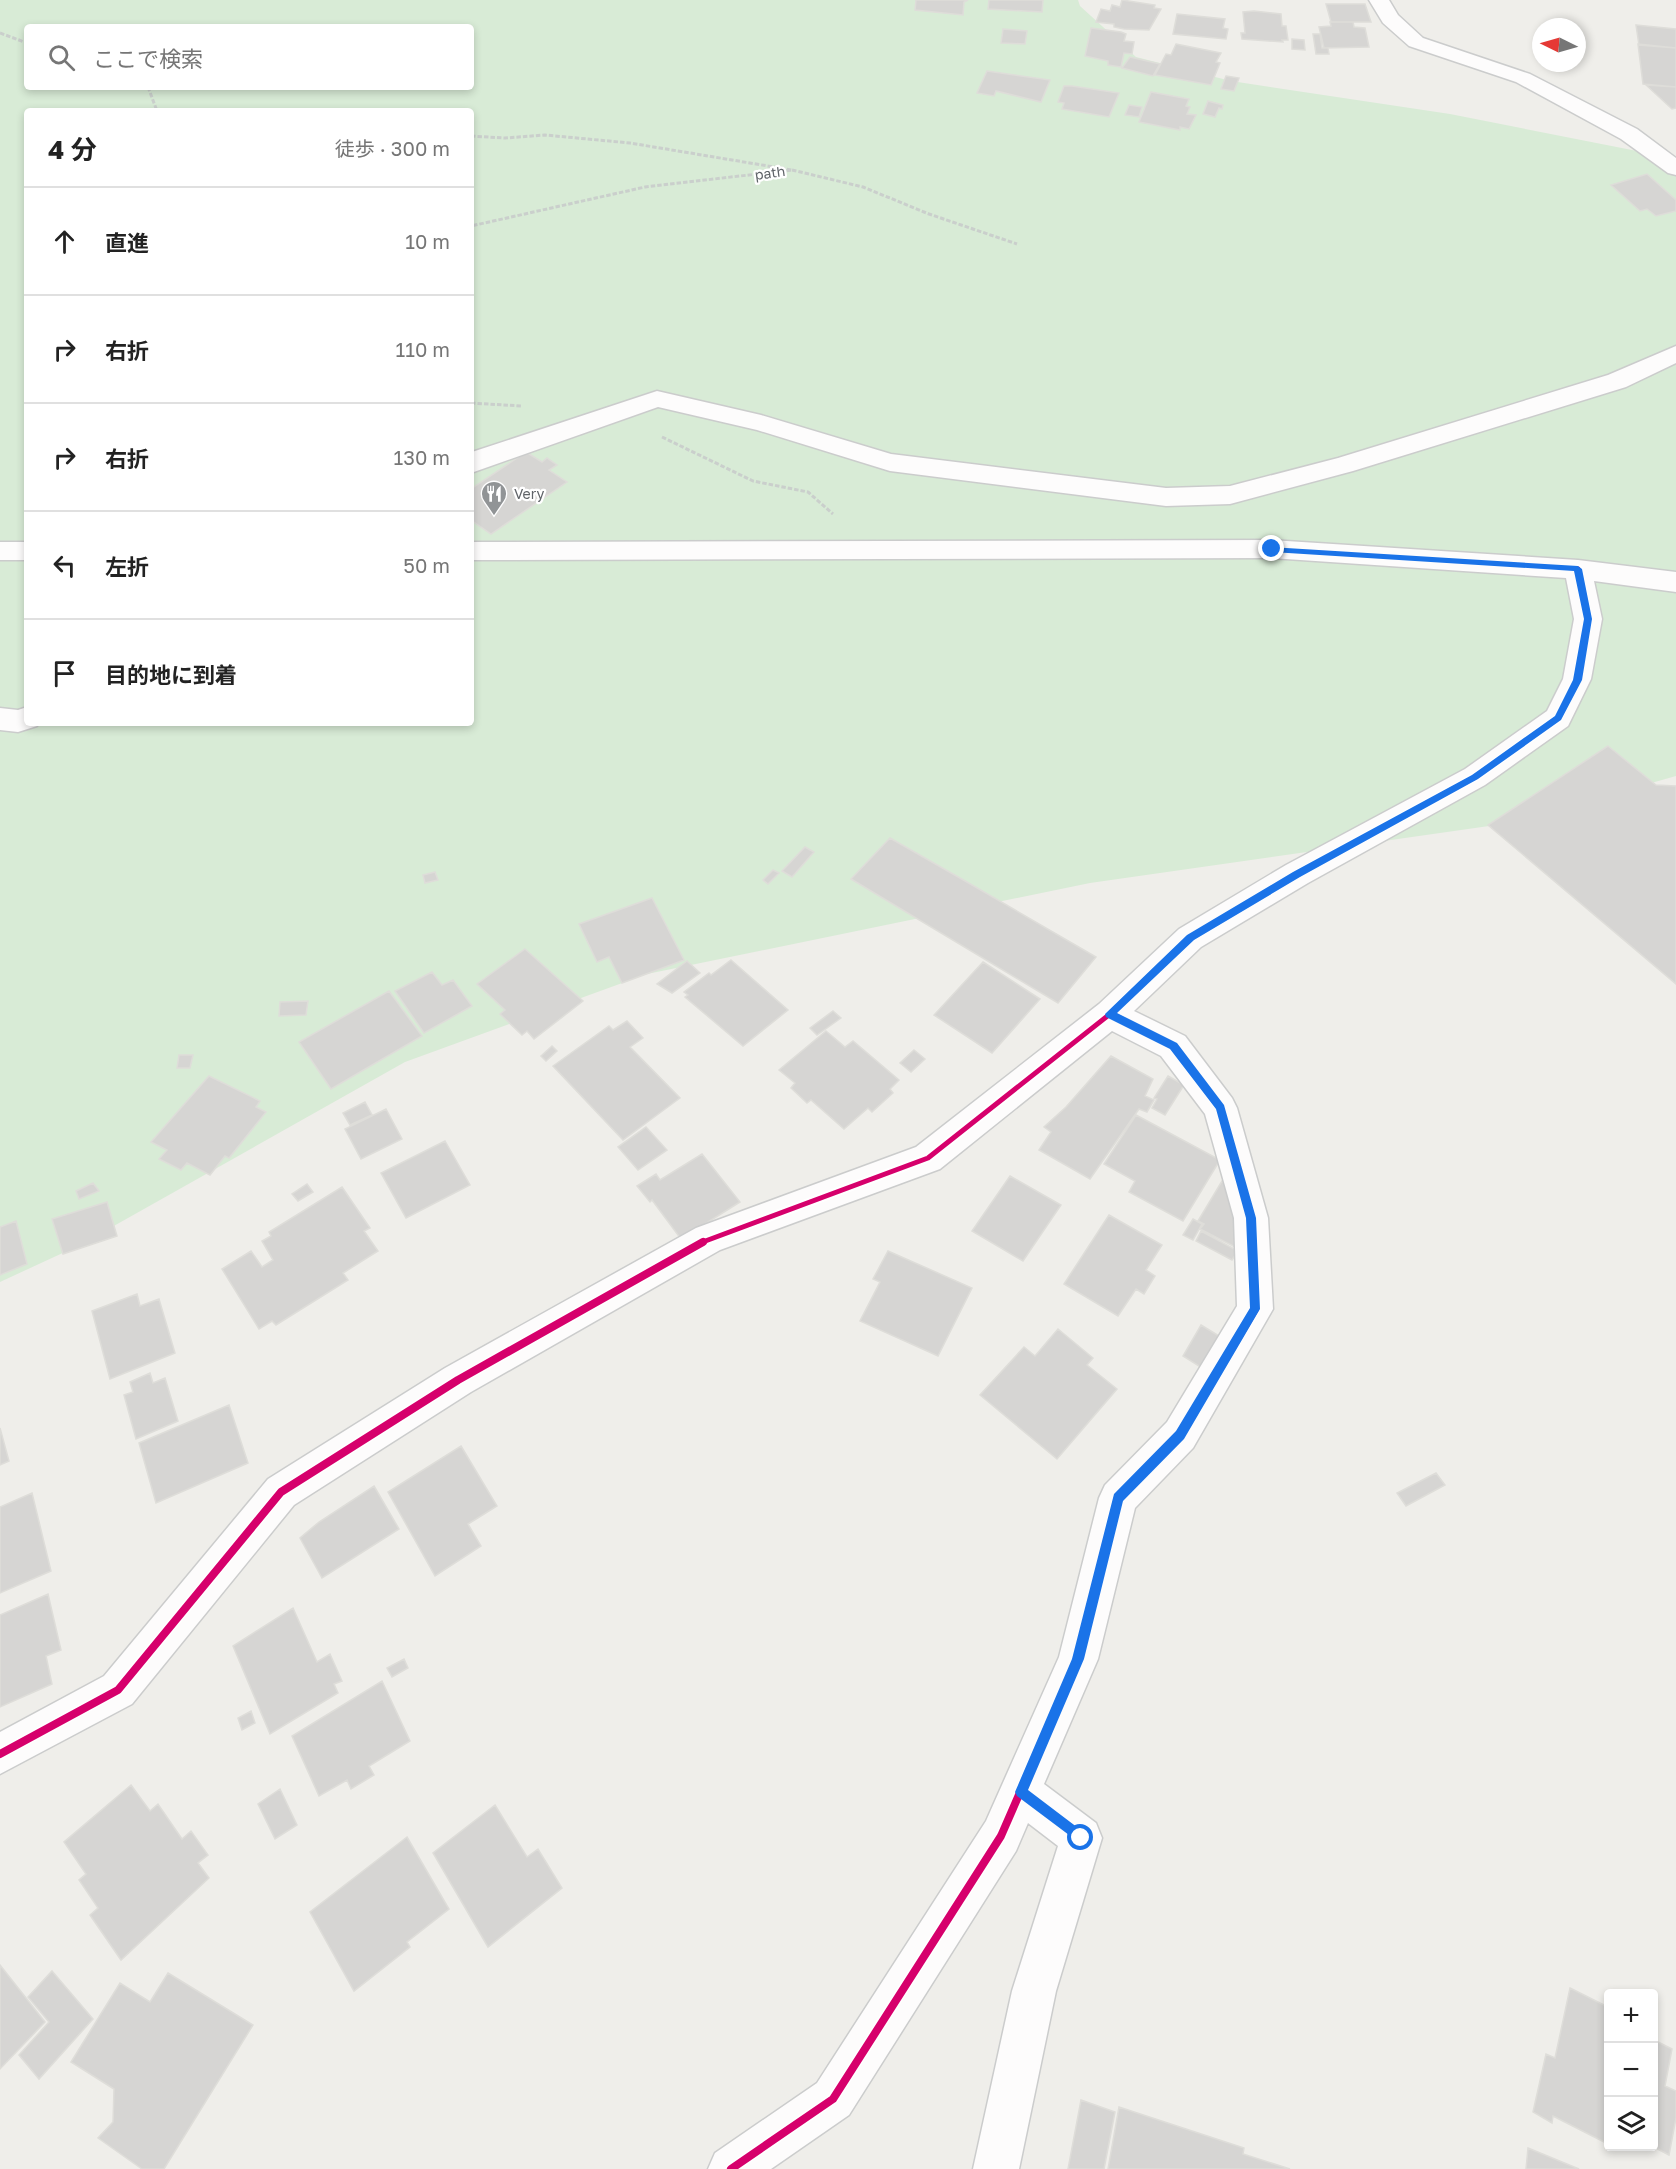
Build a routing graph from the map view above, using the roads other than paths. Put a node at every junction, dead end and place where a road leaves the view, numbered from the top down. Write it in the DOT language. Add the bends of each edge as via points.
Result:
graph roads {
  1 [pos="1379,0"];
  2 [pos="1676,168"];
  3 [pos="1676,354"];
  4 [pos="474,462"];
  5 [pos="0,551"];
  6 [pos="24,551"];
  7 [pos="474,551"];
  8 [pos="1578,569"];
  9 [pos="1676,582"];
  10 [pos="0,718"];
  11 [pos="24,719"];
  12 [pos="1110,1014"];
  13 [pos="0,1754"];
  14 [pos="1021,1792"];
  15 [pos="731,2169"];
  16 [pos="996,2169"];
  1 -- 2 [label="street" via="1390,19 1416,42 1523,78 1629,134"];
  3 -- 4 [label="street" via="1617,381 1344,465 1230,495 1166,497 890,462 761,423 657,399"];
  5 -- 6 [label="street"];
  7 -- 8 [label="street" via="1272,549"];
  8 -- 9 [label="street"];
  8 -- 12 [label="street" via="1588,619 1577,680 1558,718 1475,777 1297,874 1190,938"];
  10 -- 11 [label="street"];
  12 -- 13 [label="street" via="928,1158 708,1239 458,1380 281,1492 118,1690"];
  12 -- 14 [label="street" via="1173,1046 1220,1108 1251,1218 1255,1309 1180,1435 1118,1498 1078,1659"];
  14 -- 15 [label="street" via="1001,1836 832,2099"];
  14 -- 16 [label="street" via="1081,1838 1034,1991"];
}
